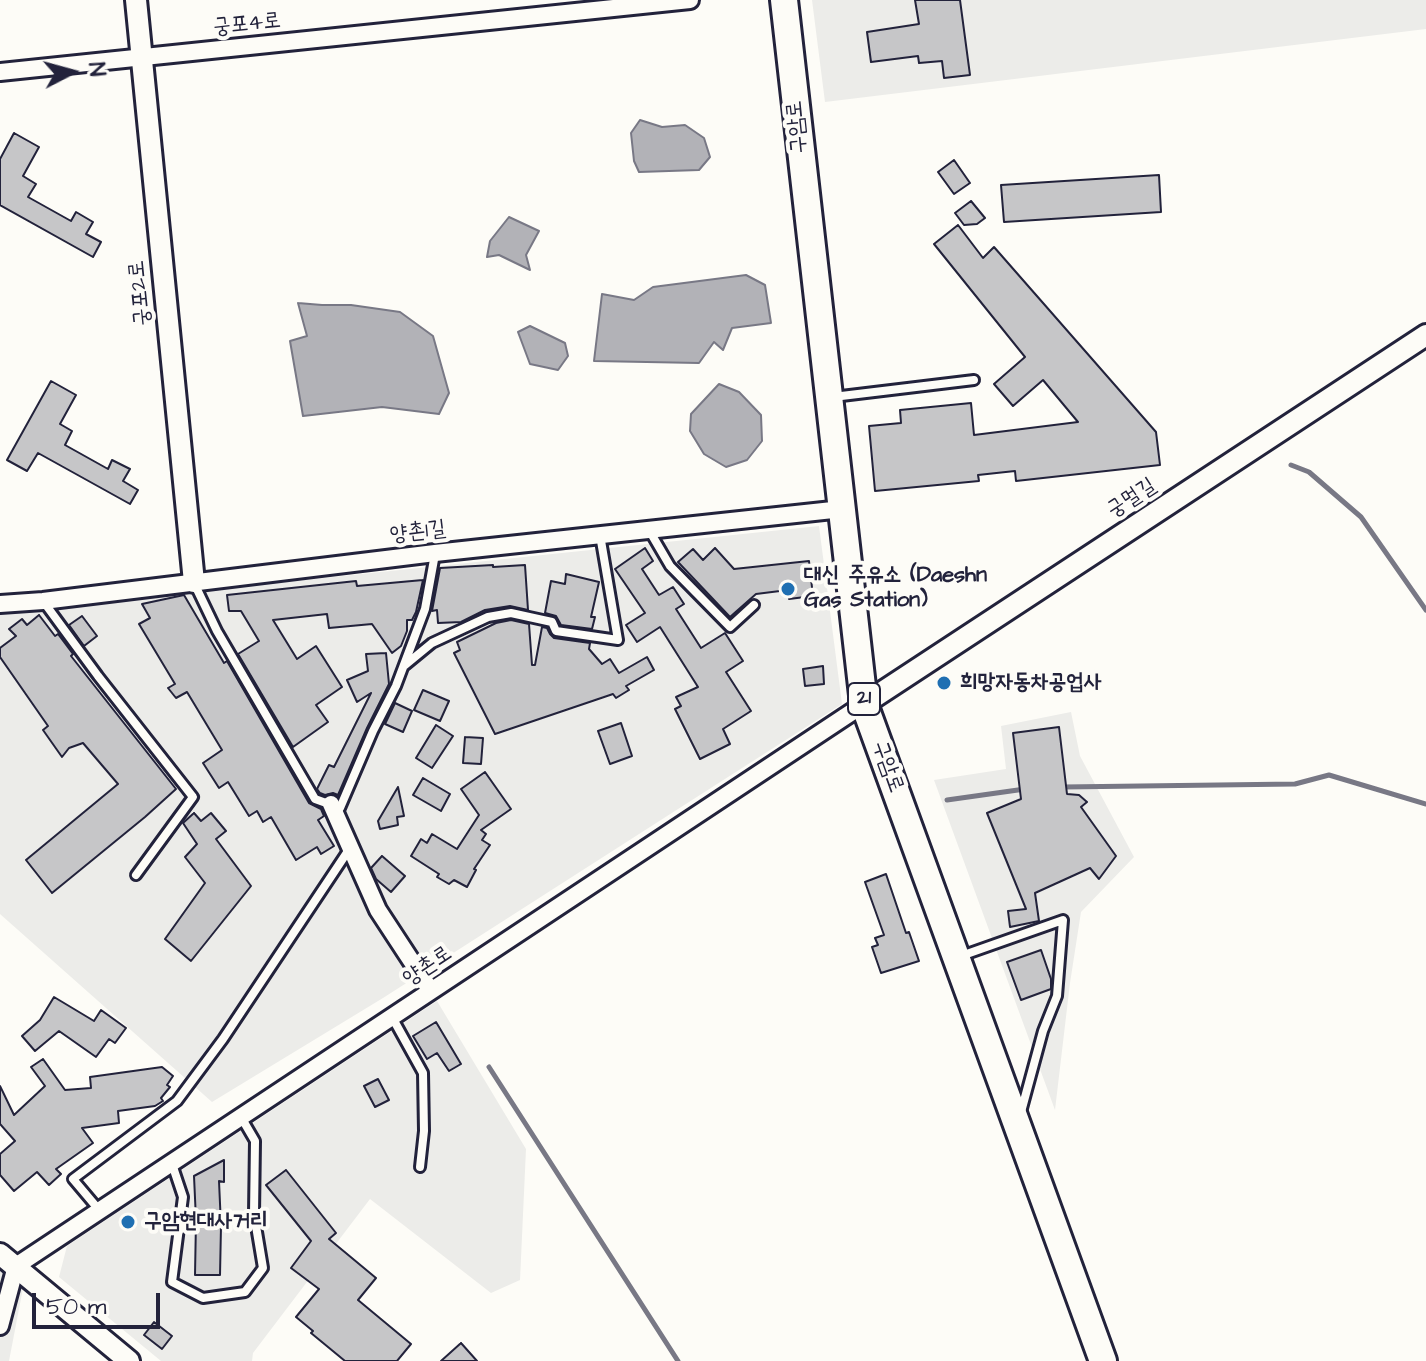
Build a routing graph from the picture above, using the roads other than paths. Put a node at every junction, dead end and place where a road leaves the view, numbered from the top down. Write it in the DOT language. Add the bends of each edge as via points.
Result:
graph roads {
  1 [pos="136,0"];
  2 [pos="690,0"];
  3 [pos="784,0"];
  4 [pos="142,58"];
  5 [pos="0,72"];
  6 [pos="1426,335"];
  7 [pos="974,380"];
  8 [pos="828,397"];
  9 [pos="842,509"];
  10 [pos="649,530"];
  11 [pos="600,535"];
  12 [pos="435,553"];
  13 [pos="194,582"];
  14 [pos="43,601"];
  15 [pos="0,604"];
  16 [pos="754,605"];
  17 [pos="403,666"];
  18 [pos="864,704"];
  19 [pos="331,804"];
  20 [pos="350,848"];
  21 [pos="136,875"];
  22 [pos="956,957"];
  23 [pos="431,991"];
  24 [pos="392,1017"];
  25 [pos="241,1117"];
  26 [pos="1017,1124"];
  27 [pos="172,1163"];
  28 [pos="420,1167"];
  29 [pos="100,1211"];
  30 [pos="8,1260"];
  31 [pos="0,1326"];
  32 [pos="129,1361"];
  33 [pos="1103,1361"];
  1 -- 4 [label="street, 궁포2로"];
  2 -- 4 [label="street, 궁포4로"];
  3 -- 8 [label="main road, 구암로 / 21"];
  4 -- 5 [label="street, 궁포4로"];
  4 -- 13 [label="street, 궁포2로"];
  6 -- 18 [label="street, 궁멀길"];
  7 -- 8 [label="lane"];
  8 -- 9 [label="main road, 구암로 / 21"];
  9 -- 10 [label="street, 양촌1길"];
  9 -- 18 [label="main road, 구암로 / 21"];
  10 -- 11 [label="street, 양촌1길"];
  10 -- 16 [label="lane" via="670,566 730,627"];
  11 -- 12 [label="street, 양촌1길"];
  11 -- 17 [label="lane" via="618,640 556,631 552,622 511,613 488,617 432,643"];
  12 -- 13 [label="street, 양촌1길"];
  12 -- 17 [label="lane" via="425,609"];
  13 -- 14 [label="street, 양촌1길"];
  13 -- 19 [label="lane" via="315,799"];
  14 -- 15 [label="street, 양촌1길"];
  14 -- 21 [label="lane" via="193,797"];
  17 -- 19 [label="lane" via="340,808"];
  18 -- 22 [label="main road, 구암로 / 21"];
  18 -- 23 [label="street, 양촌로"];
  19 -- 20 [label="street"];
  20 -- 23 [label="street" via="378,910"];
  20 -- 29 [label="lane" via="177,1101 73,1179"];
  22 -- 26 [label="main road, 구암로 / 21"];
  22 -- 26 [label="lane" via="1063,920 1057,996"];
  23 -- 24 [label="street, 양촌로"];
  24 -- 25 [label="street, 양촌로"];
  24 -- 28 [label="lane" via="423,1073"];
  25 -- 27 [label="street, 양촌로"];
  25 -- 27 [label="lane" via="255,1141 254,1214 263,1268 245,1292 203,1298 172,1282 183,1197"];
  26 -- 33 [label="main road, 구암로 / 21"];
  27 -- 29 [label="street, 양촌로"];
  29 -- 30 [label="street, 양촌로"];
  30 -- 31 [label="street"];
  30 -- 32 [label="street"];
}
